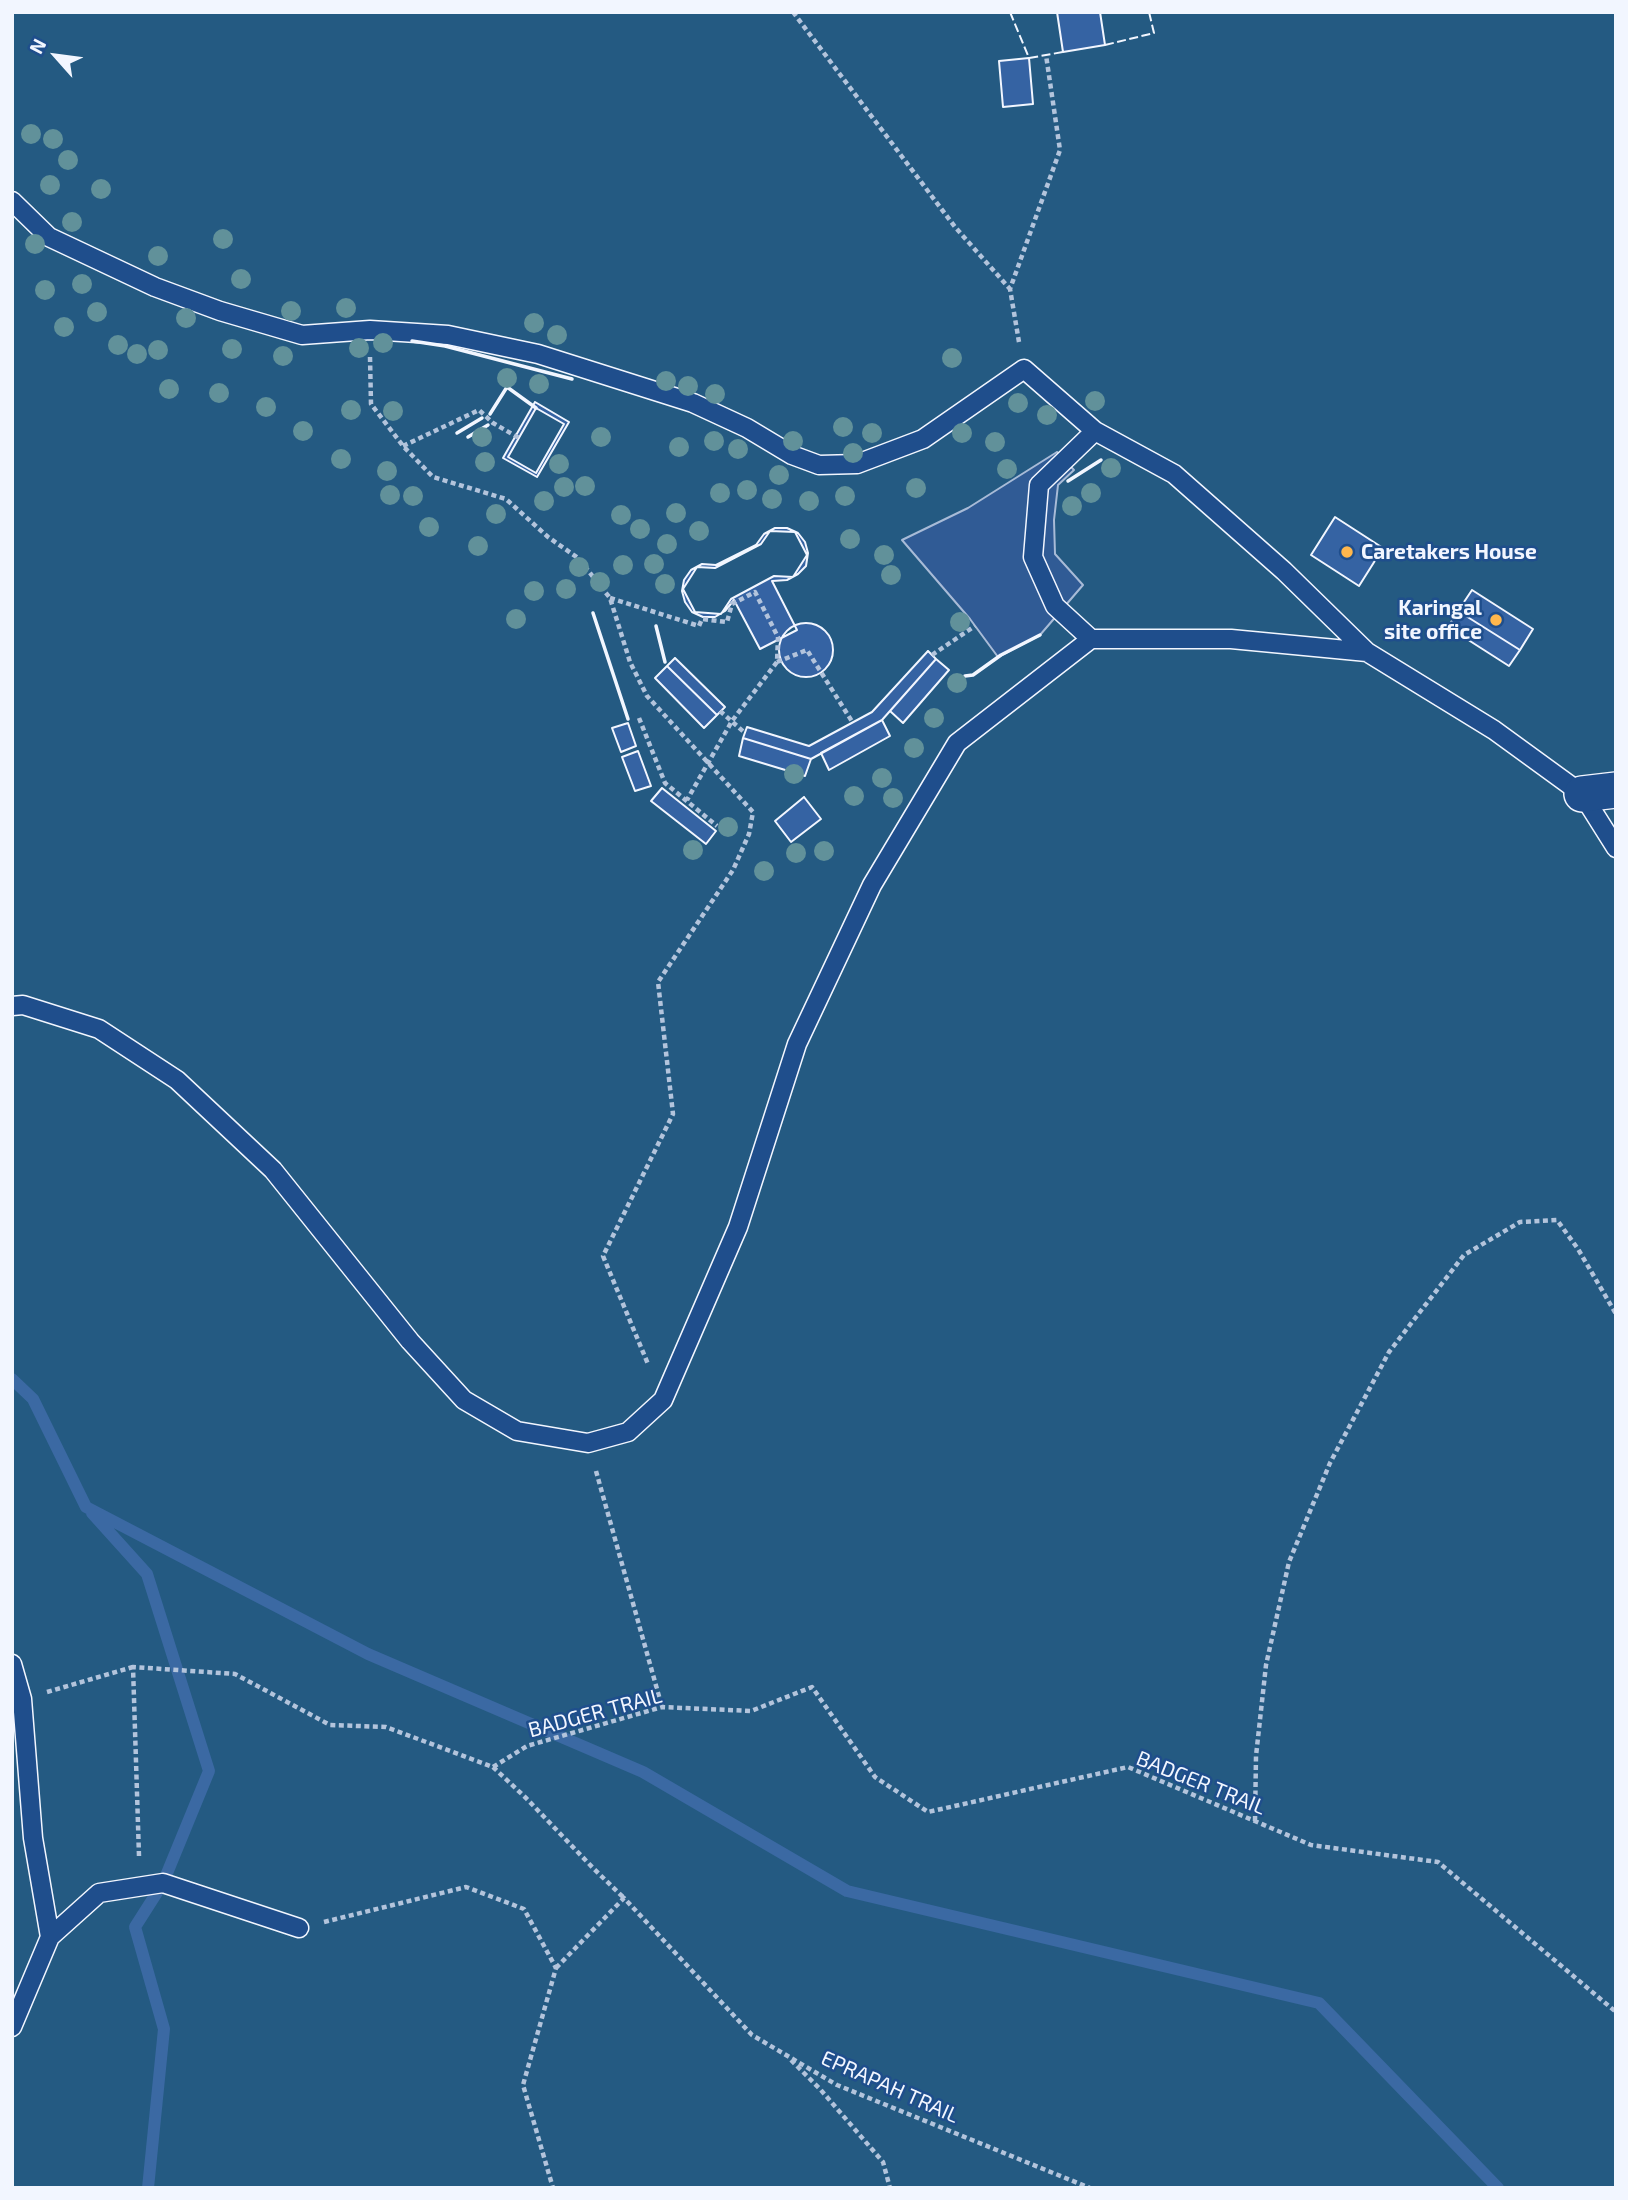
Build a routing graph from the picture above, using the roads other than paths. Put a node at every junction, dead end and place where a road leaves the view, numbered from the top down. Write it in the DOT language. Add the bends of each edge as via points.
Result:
graph roads {
  1 [pos="12,201"];
  2 [pos="1095,431"];
  3 [pos="1091,639"];
  4 [pos="1367,652"];
  5 [pos="1616,790"];
  6 [pos="1582,794"];
  7 [pos="1616,848"];
  8 [pos="12,1006"];
  9 [pos="12,1664"];
  10 [pos="299,1928"];
  11 [pos="50,1937"];
  12 [pos="12,2027"];
  1 -- 2 [label="lane" via="49,237 155,287 220,311 302,335 370,330 448,335 538,355 693,403 819,465 857,464 923,439 1024,369"];
  2 -- 3 [label="lane" via="1039,485 1033,557 1055,606"];
  2 -- 4 [label="lane" via="1174,474"];
  3 -- 4 [label="lane" via="1231,639"];
  3 -- 8 [label="lane" via="957,743 873,885 797,1044 738,1227 663,1400 628,1432 589,1443 517,1431 464,1400 410,1341 273,1170 177,1080 99,1029 23,1005"];
  4 -- 6 [label="lane" via="1494,730"];
  5 -- 6 [label="street"];
  6 -- 7 [label="lane"];
  9 -- 11 [label="lane" via="22,1699 33,1838"];
  10 -- 11 [label="lane" via="163,1883 99,1893"];
  11 -- 12 [label="lane"];
}
